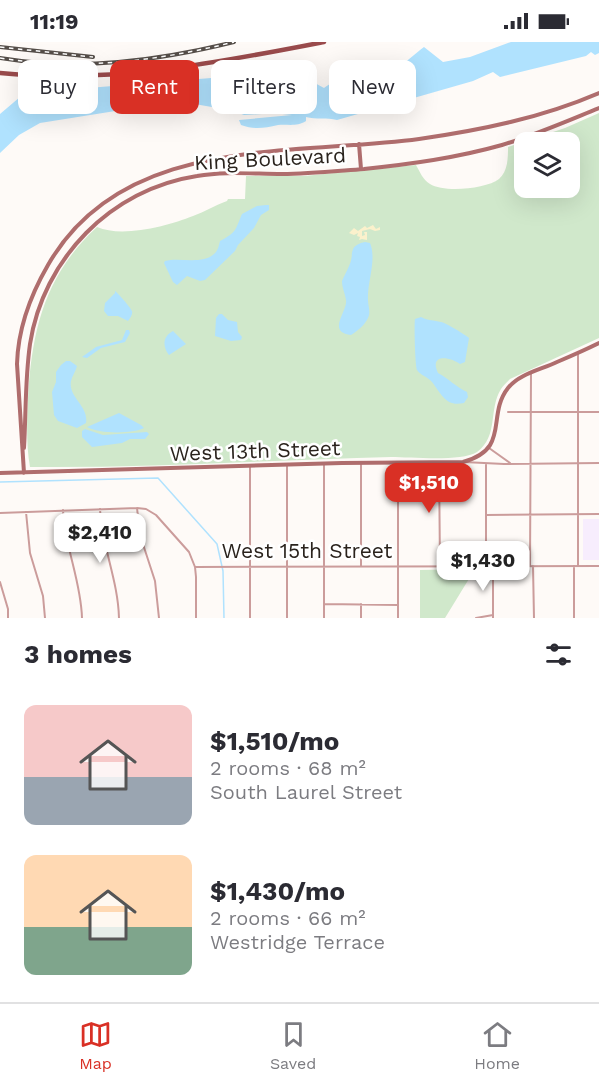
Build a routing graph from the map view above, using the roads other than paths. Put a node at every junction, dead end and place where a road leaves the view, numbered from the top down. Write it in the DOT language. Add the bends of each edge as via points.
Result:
graph roads {
  1 [pos="324,42"];
  2 [pos="0,73"];
  3 [pos="599,93"];
  4 [pos="599,108"];
  5 [pos="359,144"];
  6 [pos="361,169"];
  7 [pos="168,172"];
  8 [pos="170,182"];
  9 [pos="599,343"];
  10 [pos="578,353"];
  11 [pos="531,373"];
  12 [pos="508,412"];
  13 [pos="532,412"];
  14 [pos="578,412"];
  15 [pos="599,412"];
  16 [pos="489,448"];
  17 [pos="23,461"];
  18 [pos="398,462"];
  19 [pos="439,462"];
  20 [pos="463,462"];
  21 [pos="361,463"];
  22 [pos="510,463"];
  23 [pos="532,463"];
  24 [pos="578,463"];
  25 [pos="599,463"];
  26 [pos="324,464"];
  27 [pos="486,464"];
  28 [pos="287,465"];
  29 [pos="250,466"];
  30 [pos="0,473"];
  31 [pos="24,473"];
  32 [pos="137,508"];
  33 [pos="100,509"];
  34 [pos="63,510"];
  35 [pos="26,512"];
  36 [pos="0,513"];
  37 [pos="486,514"];
  38 [pos="532,514"];
  39 [pos="578,514"];
  40 [pos="599,514"];
  41 [pos="250,566"];
  42 [pos="287,566"];
  43 [pos="324,566"];
  44 [pos="361,566"];
  45 [pos="398,566"];
  46 [pos="440,566"];
  47 [pos="486,566"];
  48 [pos="493,566"];
  49 [pos="532,566"];
  50 [pos="576,566"];
  51 [pos="599,566"];
  52 [pos="195,567"];
  53 [pos="0,582"];
  54 [pos="324,604"];
  55 [pos="361,604"];
  56 [pos="398,604"];
  57 [pos="493,616"];
  58 [pos="8,618"];
  59 [pos="45,618"];
  60 [pos="82,618"];
  61 [pos="119,618"];
  62 [pos="159,618"];
  63 [pos="196,618"];
  64 [pos="250,618"];
  65 [pos="287,618"];
  66 [pos="324,618"];
  67 [pos="361,618"];
  68 [pos="398,618"];
  69 [pos="476,618"];
  70 [pos="534,618"];
  71 [pos="574,618"];
  1 -- 2 [label="main road" via="139,74"];
  3 -- 5 [label="street, King Boulevard" via="549,113 497,126"];
  4 -- 6 [label="street, King Boulevard" via="502,145 420,163"];
  5 -- 6 [label="street"];
  5 -- 7 [label="street, King Boulevard" via="251,152"];
  6 -- 8 [label="street, King Boulevard" via="210,174"];
  7 -- 8 [label="street"];
  7 -- 17 [label="street, King Boulevard" via="123,191 87,217 53,257 38,282 18,350"];
  8 -- 17 [label="street, King Boulevard" via="131,198 102,218 67,255 48,284 30,345"];
  9 -- 10 [label="street"];
  10 -- 11 [label="street"];
  10 -- 14 [label="street"];
  11 -- 13 [label="street"];
  11 -- 16 [label="street" via="514,382 502,397"];
  12 -- 13 [label="street"];
  13 -- 14 [label="street"];
  13 -- 23 [label="street"];
  14 -- 15 [label="street"];
  14 -- 24 [label="street"];
  16 -- 20 [label="street"];
  16 -- 22 [label="street"];
  17 -- 31 [label="street, King Boulevard"];
  18 -- 19 [label="street, West 13th Street"];
  18 -- 21 [label="street, West 13th Street"];
  18 -- 45 [label="street"];
  19 -- 20 [label="street, West 13th Street"];
  19 -- 46 [label="street"];
  20 -- 27 [label="street, West 13th Street"];
  21 -- 26 [label="street, West 13th Street"];
  21 -- 44 [label="street"];
  22 -- 23 [label="street, West 13th Street"];
  22 -- 27 [label="street, West 13th Street"];
  23 -- 24 [label="street, West 13th Street"];
  23 -- 38 [label="street"];
  24 -- 25 [label="street, West 13th Street"];
  24 -- 39 [label="street"];
  26 -- 28 [label="street, West 13th Street"];
  26 -- 43 [label="street"];
  27 -- 37 [label="street"];
  28 -- 29 [label="street, West 13th Street"];
  28 -- 42 [label="street"];
  29 -- 31 [label="street, West 13th Street"];
  29 -- 41 [label="street"];
  30 -- 31 [label="street, West 13th Street"];
  32 -- 33 [label="street"];
  32 -- 52 [label="street" via="149,510 159,518 187,548"];
  32 -- 62 [label="street" via="140,535 155,581"];
  33 -- 34 [label="street"];
  33 -- 61 [label="street"];
  34 -- 35 [label="street"];
  34 -- 60 [label="street"];
  35 -- 36 [label="street"];
  35 -- 59 [label="street" via="30,553"];
  37 -- 38 [label="street"];
  37 -- 47 [label="street"];
  38 -- 39 [label="street"];
  38 -- 49 [label="street"];
  39 -- 40 [label="street"];
  39 -- 50 [label="street"];
  41 -- 42 [label="street, West 15th Street"];
  41 -- 52 [label="street, West 15th Street"];
  41 -- 64 [label="street"];
  42 -- 43 [label="street, West 15th Street"];
  42 -- 65 [label="street"];
  43 -- 44 [label="street, West 15th Street"];
  43 -- 54 [label="street"];
  44 -- 45 [label="street, West 15th Street"];
  45 -- 46 [label="street, West 15th Street"];
  45 -- 56 [label="street"];
  46 -- 47 [label="street, West 15th Street"];
  47 -- 48 [label="street, West 15th Street"];
  48 -- 49 [label="street, West 15th Street"];
  48 -- 57 [label="street"];
  49 -- 50 [label="street, West 15th Street"];
  49 -- 70 [label="street"];
  50 -- 51 [label="street, West 15th Street"];
  50 -- 71 [label="street"];
  52 -- 63 [label="street"];
  53 -- 58 [label="street"];
  54 -- 55 [label="street"];
  54 -- 66 [label="street"];
  55 -- 56 [label="street"];
  55 -- 67 [label="street"];
  56 -- 68 [label="street"];
  57 -- 69 [label="street"];
}
